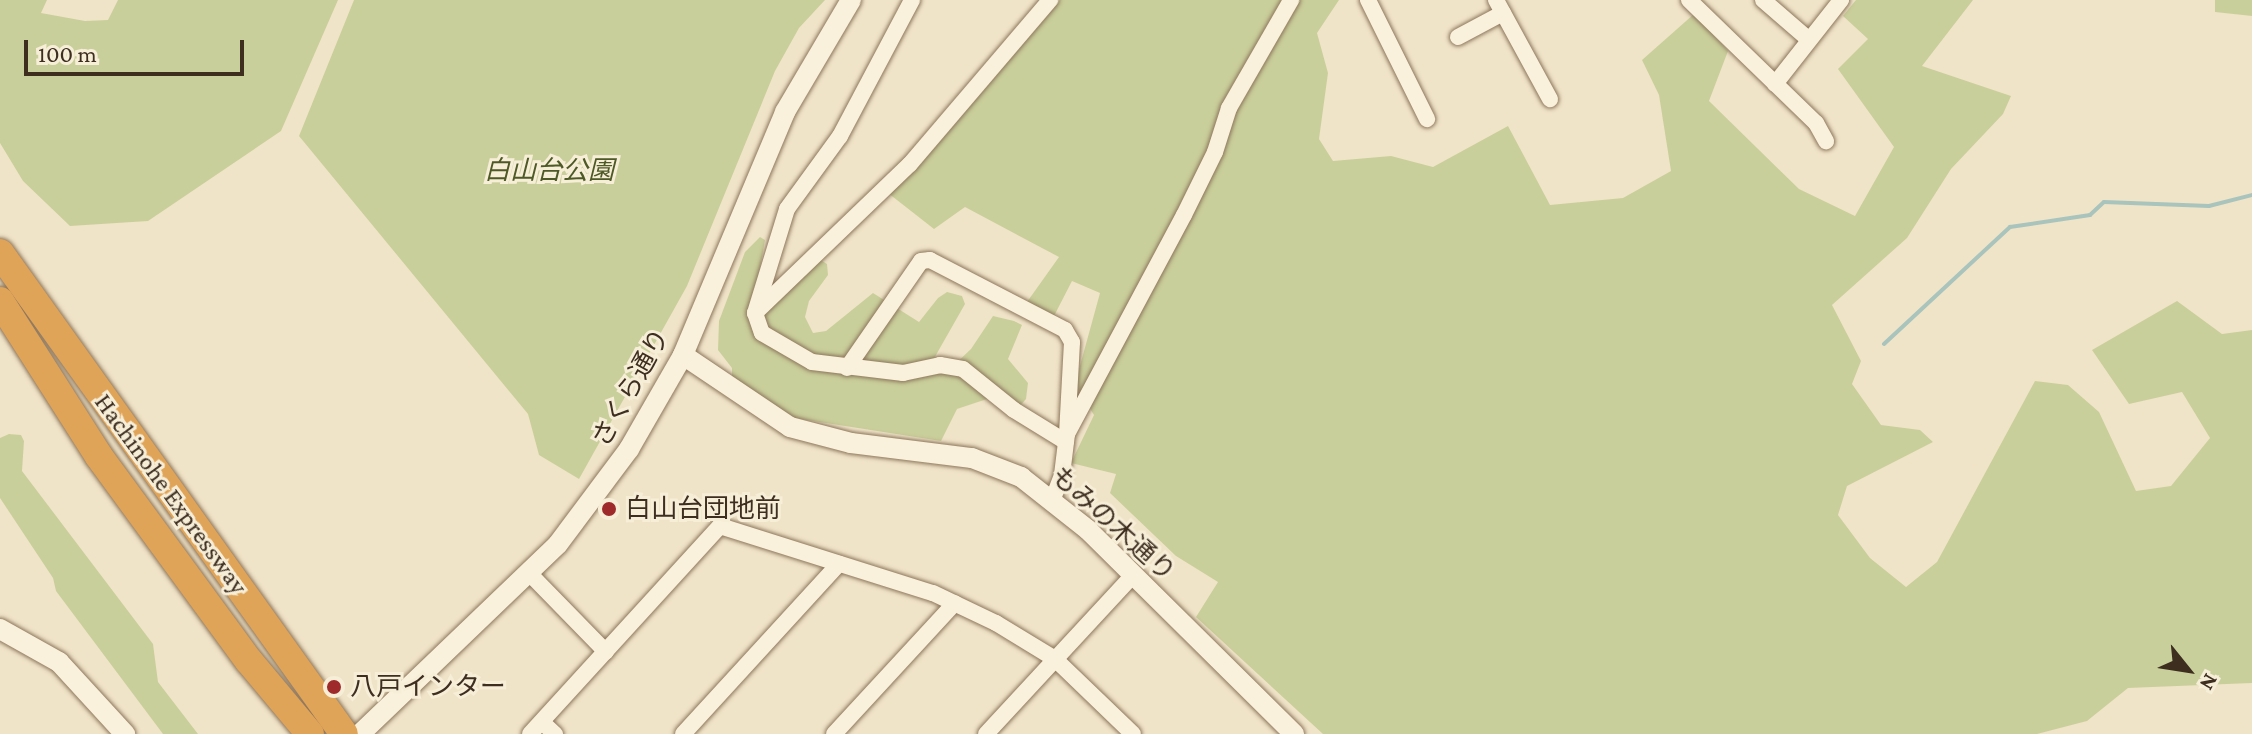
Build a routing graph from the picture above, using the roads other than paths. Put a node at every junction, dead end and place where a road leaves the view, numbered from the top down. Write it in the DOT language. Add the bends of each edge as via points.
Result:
graph roads {
  1 [pos="851,0"];
  2 [pos="912,0"];
  3 [pos="1050,0"];
  4 [pos="1291,0"];
  5 [pos="1368,0"];
  6 [pos="1689,0"];
  7 [pos="1763,0"];
  8 [pos="1841,0"];
  9 [pos="1500,6"];
  10 [pos="1458,37"];
  11 [pos="1808,39"];
  12 [pos="1775,84"];
  13 [pos="1550,99"];
  14 [pos="1427,119"];
  15 [pos="1826,141"];
  16 [pos="0,253"];
  17 [pos="0,301"];
  18 [pos="755,313"];
  19 [pos="683,355"];
  20 [pos="847,368"];
  21 [pos="1067,438"];
  22 [pos="1053,499"];
  23 [pos="839,564"];
  24 [pos="529,573"];
  25 [pos="1133,575"];
  26 [pos="955,603"];
  27 [pos="0,629"];
  28 [pos="606,652"];
  29 [pos="1055,659"];
  30 [pos="542,730"];
  31 [pos="125,734"];
  32 [pos="310,734"];
  33 [pos="344,734"];
  34 [pos="360,734"];
  35 [pos="683,734"];
  36 [pos="834,734"];
  37 [pos="986,734"];
  38 [pos="1133,734"];
  39 [pos="1294,734"];
  1 -- 19 [label="street, さくら通り" via="774,135"];
  2 -- 18 [label="street" via="840,136 787,209"];
  3 -- 18 [label="street" via="910,164"];
  4 -- 21 [label="street" via="1229,108 1215,152"];
  5 -- 14 [label="street"];
  6 -- 12 [label="street"];
  7 -- 11 [label="street"];
  8 -- 11 [label="street"];
  9 -- 10 [label="street"];
  9 -- 13 [label="street"];
  11 -- 12 [label="street"];
  12 -- 15 [label="street" via="1816,123"];
  16 -- 33 [label="highway, Hachinohe Expressway"];
  17 -- 32 [label="highway, Hachinohe Expressway" via="115,480"];
  18 -- 20 [label="street" via="762,333 786,350 812,362"];
  19 -- 22 [label="street, もみの木通り" via="790,427 851,443 972,458 1021,477"];
  19 -- 24 [label="street, さくら通り" via="591,504"];
  20 -- 21 [label="street" via="903,373 940,365 963,369 1014,410"];
  20 -- 21 [label="street" via="921,261 930,260 1065,330 1072,342"];
  21 -- 22 [label="street"];
  22 -- 25 [label="street, もみの木通り"];
  23 -- 26 [label="street"];
  23 -- 28 [label="street" via="720,526"];
  23 -- 35 [label="street"];
  24 -- 28 [label="street"];
  24 -- 34 [label="street, さくら通り"];
  25 -- 29 [label="street"];
  25 -- 39 [label="street, もみの木通り"];
  26 -- 29 [label="street"];
  26 -- 36 [label="street"];
  27 -- 31 [label="street" via="59,662"];
  28 -- 30 [label="street"];
  29 -- 37 [label="street"];
  29 -- 38 [label="street"];
}
